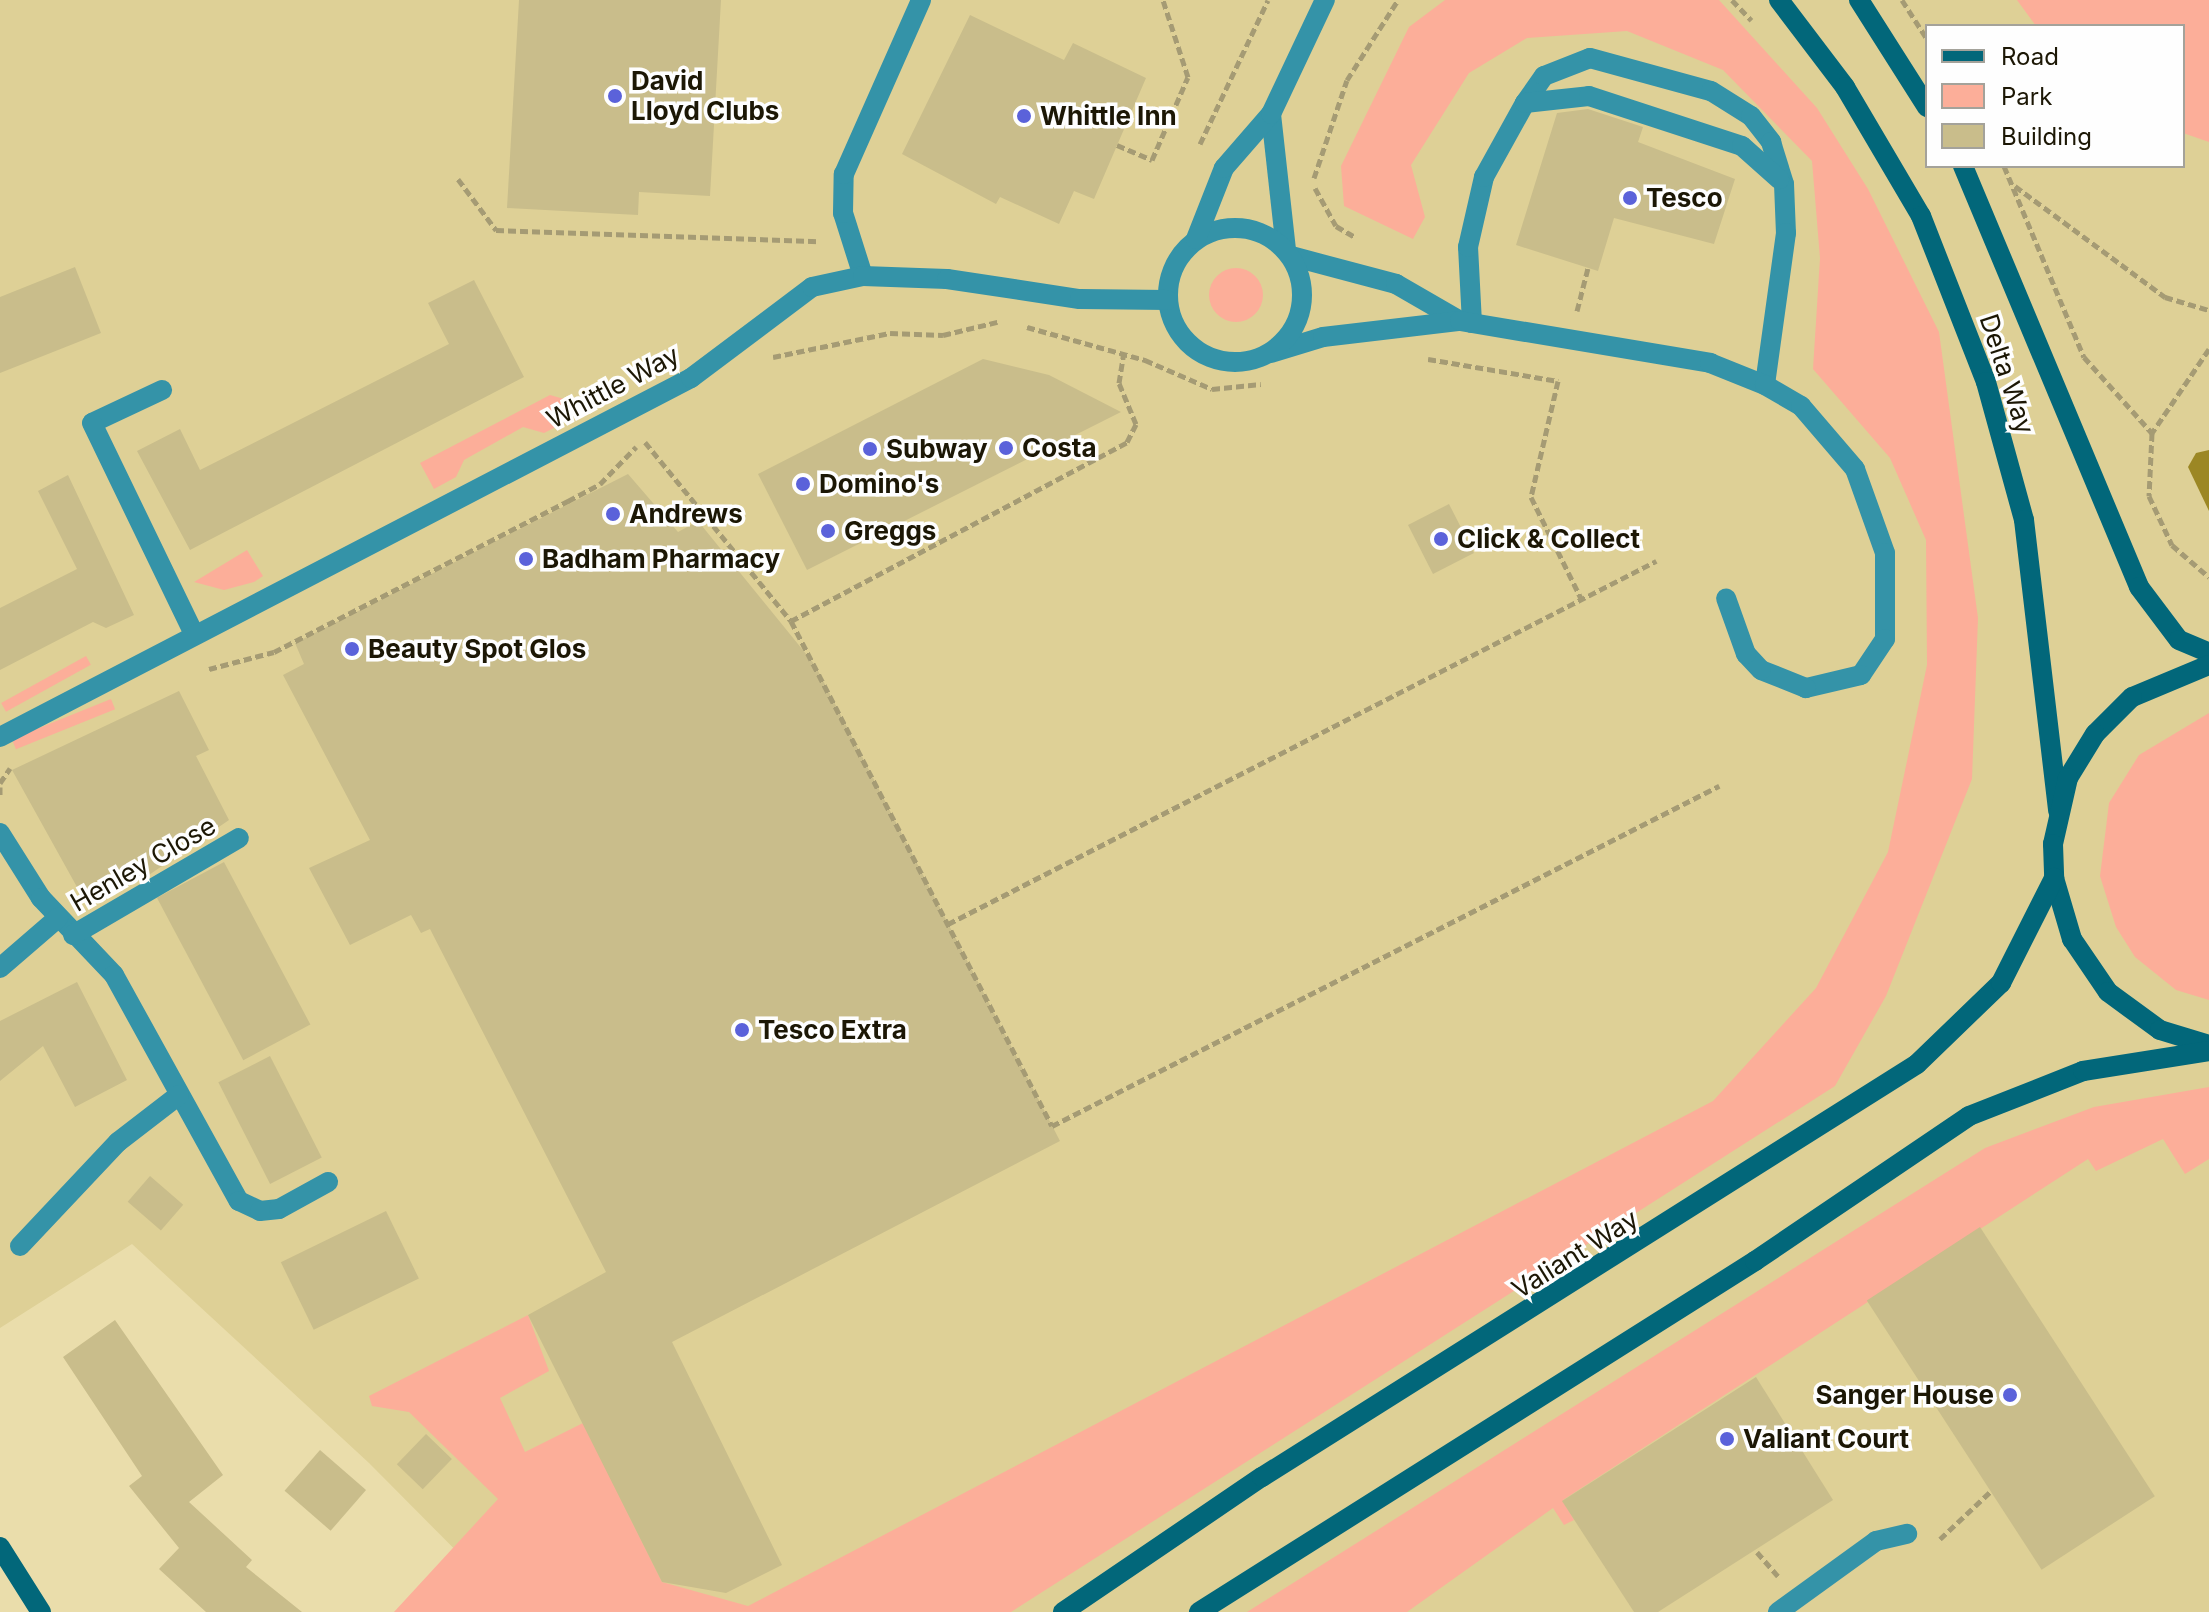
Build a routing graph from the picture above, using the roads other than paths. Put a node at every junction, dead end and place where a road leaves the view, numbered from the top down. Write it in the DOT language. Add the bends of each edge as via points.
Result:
graph roads {
  1 [pos="921,0"];
  2 [pos="1779,0"];
  3 [pos="1859,0"];
  4 [pos="1326,2"];
  5 [pos="1525,103"];
  6 [pos="1925,104"];
  7 [pos="1271,114"];
  8 [pos="1964,168"];
  9 [pos="1784,184"];
  10 [pos="1196,239"];
  11 [pos="1288,253"];
  12 [pos="863,276"];
  13 [pos="1167,300"];
  14 [pos="1466,322"];
  15 [pos="1271,353"];
  16 [pos="1765,385"];
  17 [pos="162,390"];
  18 [pos="1726,598"];
  19 [pos="193,632"];
  20 [pos="2209,653"];
  21 [pos="2209,665"];
  22 [pos="0,737"];
  23 [pos="2058,811"];
  24 [pos="0,833"];
  25 [pos="239,838"];
  26 [pos="2054,878"];
  27 [pos="58,918"];
  28 [pos="73,935"];
  29 [pos="0,968"];
  30 [pos="2209,1048"];
  31 [pos="179,1095"];
  32 [pos="328,1182"];
  33 [pos="20,1246"];
  34 [pos="1907,1534"];
  35 [pos="0,1549"];
  36 [pos="28,1612"];
  37 [pos="41,1612"];
  38 [pos="1063,1612"];
  39 [pos="1199,1612"];
  40 [pos="1778,1612"];
  1 -- 12 [label="street" via="844,174 843,213"];
  2 -- 23 [label="main road, Delta Way" via="1845,87 1921,216 1986,382 2024,520"];
  3 -- 6 [label="main road"];
  4 -- 7 [label="street"];
  5 -- 9 [label="street" via="1589,96 1742,146"];
  5 -- 9 [label="street" via="1564,63 1621,62 1732,101 1771,142"];
  5 -- 14 [label="street" via="1484,177 1468,247"];
  7 -- 10 [label="street" via="1224,168"];
  7 -- 11 [label="street"];
  8 -- 20 [label="main road, Delta Way" via="2139,587 2179,640"];
  9 -- 16 [label="street" via="1781,282"];
  10 -- 11 [label="street" via="1233,227"];
  10 -- 13 [label="street" via="1174,266"];
  11 -- 14 [label="street" via="1396,284"];
  11 -- 15 [label="street" via="1301,309"];
  12 -- 13 [label="street, Whittle Way" via="947,279 1080,299"];
  12 -- 19 [label="street, Whittle Way" via="812,287 691,378"];
  13 -- 15 [label="street" via="1181,337 1196,351 1233,363"];
  14 -- 15 [label="street" via="1323,337"];
  14 -- 16 [label="street" via="1710,363"];
  16 -- 18 [label="street" via="1801,406 1855,469 1885,553 1885,639 1861,675 1806,688 1761,670 1746,654"];
  17 -- 19 [label="street" via="92,423"];
  19 -- 22 [label="street, Whittle Way"];
  21 -- 23 [label="main road" via="2132,697 2095,734"];
  23 -- 26 [label="main road"];
  24 -- 27 [label="street, Henley Close"];
  25 -- 28 [label="street, Henley Close"];
  26 -- 30 [label="main road" via="2072,939 2108,992 2160,1030"];
  26 -- 38 [label="main road, Valiant Way" via="2001,983 1917,1064 1262,1477"];
  27 -- 28 [label="street, Henley Close"];
  27 -- 29 [label="street, Henley Close"];
  28 -- 31 [label="street, Henley Close" via="114,975"];
  30 -- 39 [label="main road" via="2083,1071 1969,1116 1755,1261"];
  31 -- 32 [label="street, Henley Close" via="239,1201 260,1211 279,1209"];
  31 -- 33 [label="street" via="118,1142"];
  34 -- 40 [label="street" via="1876,1541"];
  35 -- 36 [label="main road"];
  35 -- 37 [label="main road"];
}
